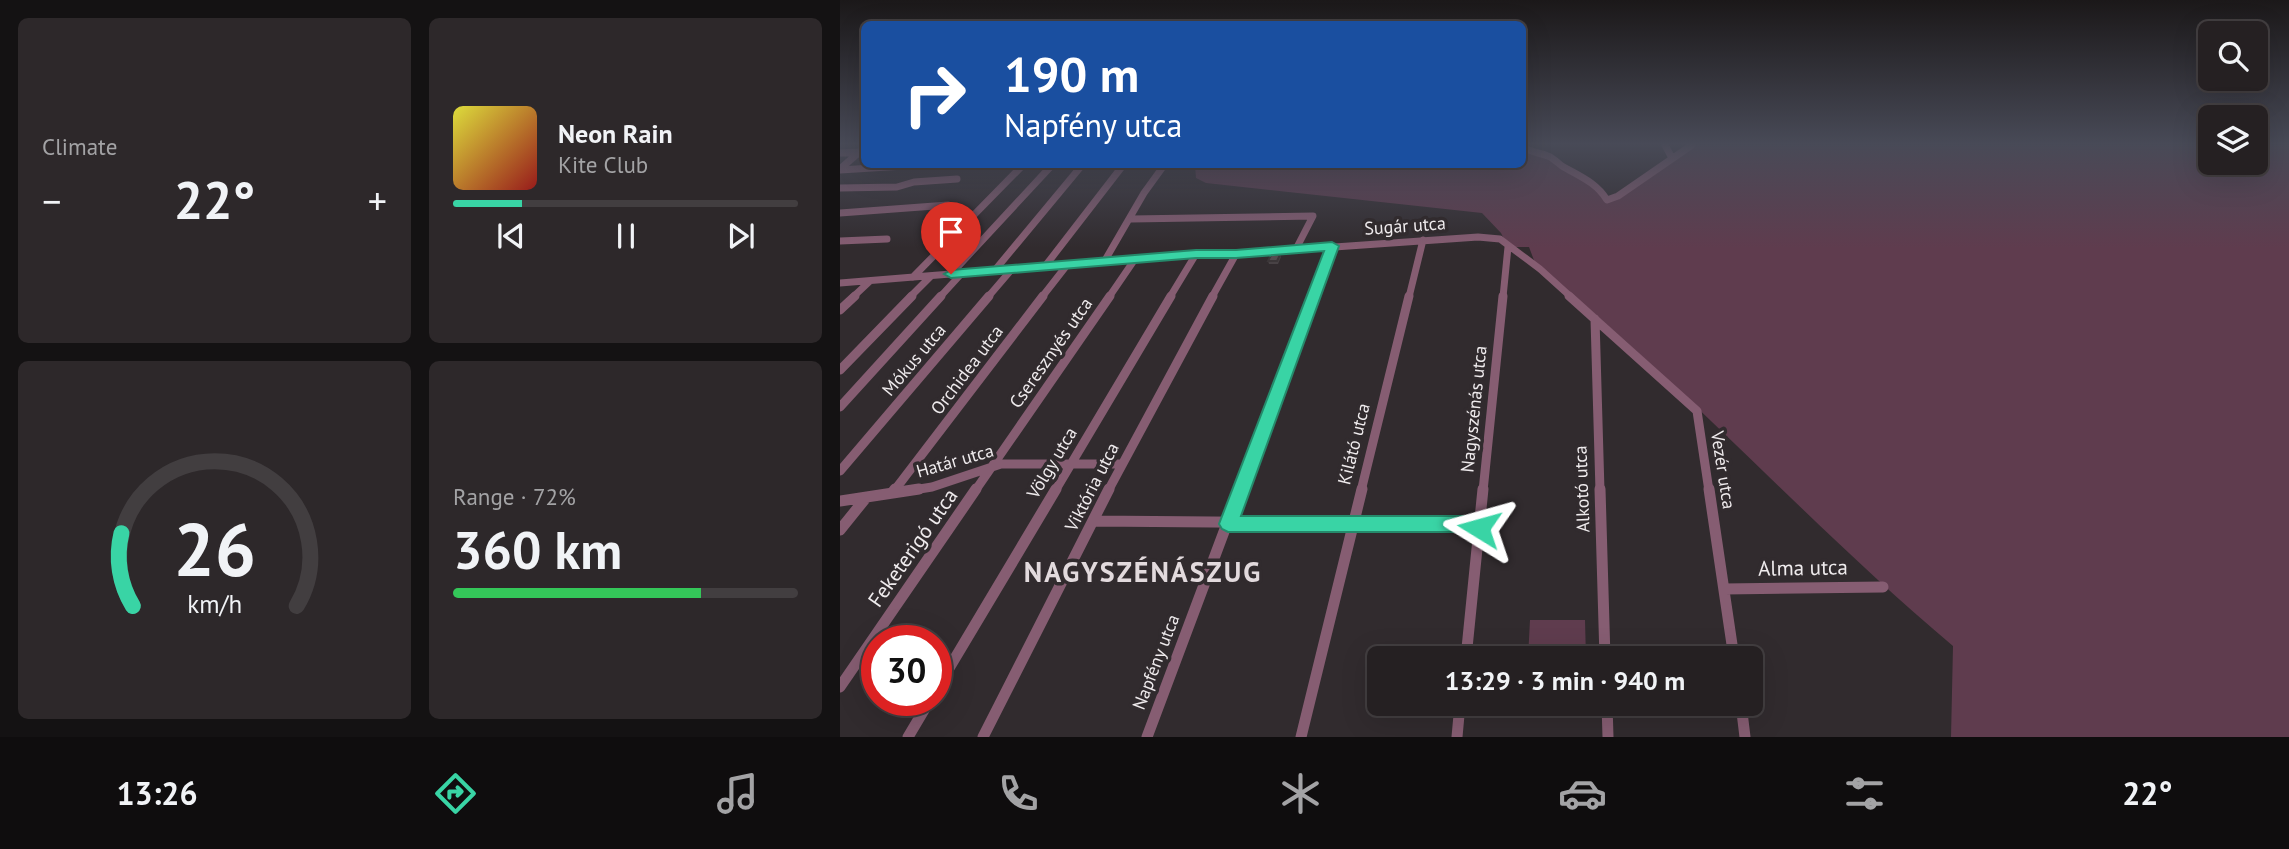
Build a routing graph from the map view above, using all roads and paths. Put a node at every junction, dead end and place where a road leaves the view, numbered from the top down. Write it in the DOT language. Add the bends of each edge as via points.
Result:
graph roads {
  1 [pos="942,179"];
  2 [pos="1009,179"];
  3 [pos="1039,179"];
  4 [pos="1070,179"];
  5 [pos="1112,179"];
  6 [pos="1154,179"];
  7 [pos="1586,179"];
  8 [pos="1642,179"];
  9 [pos="840,188"];
  10 [pos="948,205"];
  11 [pos="840,213"];
  12 [pos="1131,219"];
  13 [pos="887,239"];
  14 [pos="1423,240"];
  15 [pos="840,241"];
  16 [pos="1332,246"];
  17 [pos="1508,247"];
  18 [pos="1296,249"];
  19 [pos="1196,254"];
  20 [pos="1236,254"];
  21 [pos="1135,259"];
  22 [pos="1104,262"];
  23 [pos="1046,265"];
  24 [pos="1067,265"];
  25 [pos="1012,269"];
  26 [pos="995,270"];
  27 [pos="962,273"];
  28 [pos="951,274"];
  29 [pos="932,276"];
  30 [pos="913,277"];
  31 [pos="870,281"];
  32 [pos="840,283"];
  33 [pos="840,310"];
  34 [pos="1595,319"];
  35 [pos="840,370"];
  36 [pos="840,407"];
  37 [pos="1072,464"];
  38 [pos="1122,464"];
  39 [pos="993,466"];
  40 [pos="840,471"];
  41 [pos="892,493"];
  42 [pos="865,499"];
  43 [pos="840,501"];
  44 [pos="1094,521"];
  45 [pos="1228,524"];
  46 [pos="1353,524"];
  47 [pos="1480,524"];
  48 [pos="840,530"];
  49 [pos="1883,587"];
  50 [pos="1724,589"];
  51 [pos="1467,646"];
  52 [pos="1605,646"];
  53 [pos="1732,646"];
  54 [pos="952,663"];
  55 [pos="840,687"];
  56 [pos="920,716"];
  57 [pos="1460,716"];
  58 [pos="1607,716"];
  59 [pos="1742,716"];
  60 [pos="908,737"];
  61 [pos="983,737"];
  62 [pos="1146,737"];
  63 [pos="1301,737"];
  64 [pos="1457,737"];
  65 [pos="1608,737"];
  66 [pos="1745,737"];
  1 -- 9 [label="street" via="897,187"];
  2 -- 30 [label="street"];
  3 -- 28 [label="street"];
  4 -- 26 [label="street"];
  5 -- 23 [label="street"];
  6 -- 12 [label="street"];
  7 -- 8 [label="street" via="1607,200"];
  10 -- 11 [label="street"];
  12 -- 18 [label="street" via="1312,216"];
  12 -- 22 [label="street"];
  13 -- 15 [label="street"];
  14 -- 16 [label="street, Sugár utca"];
  14 -- 17 [label="street, Sugár utca" via="1492,237"];
  14 -- 46 [label="street, Kilátó utca"];
  16 -- 18 [label="street, Sugár utca"];
  16 -- 45 [label="street, Napfény utca"];
  17 -- 34 [label="street, Vezér utca"];
  17 -- 47 [label="street, Nagyszénás utca"];
  18 -- 20 [label="street, Sugár utca"];
  19 -- 20 [label="street, Sugár utca"];
  19 -- 21 [label="street, Sugár utca"];
  19 -- 37 [label="street, Völgy utca"];
  20 -- 38 [label="street, Viktória utca"];
  21 -- 22 [label="street, Sugár utca"];
  21 -- 39 [label="street, Cseresznyés utca"];
  22 -- 24 [label="street, Sugár utca"];
  23 -- 24 [label="street, Sugár utca"];
  23 -- 25 [label="street, Sugár utca"];
  24 -- 41 [label="street, Orchidea utca"];
  25 -- 26 [label="street, Sugár utca"];
  25 -- 40 [label="street, Mókus utca"];
  26 -- 27 [label="street, Sugár utca"];
  27 -- 28 [label="street, Sugár utca"];
  27 -- 36 [label="street"];
  28 -- 29 [label="street, Sugár utca"];
  29 -- 30 [label="street, Sugár utca"];
  29 -- 35 [label="street"];
  30 -- 31 [label="street, Sugár utca"];
  31 -- 32 [label="street, Sugár utca"];
  31 -- 33 [label="street"];
  34 -- 50 [label="street, Vezér utca" via="1697,411"];
  34 -- 52 [label="street, Alkotó utca"];
  37 -- 38 [label="street, Határ utca"];
  37 -- 39 [label="street, Határ utca"];
  37 -- 54 [label="street, Völgy utca"];
  38 -- 44 [label="street, Viktória utca"];
  39 -- 41 [label="street, Határ utca" via="932,487"];
  39 -- 55 [label="street, Feketerigó utca"];
  41 -- 42 [label="street, Határ utca"];
  42 -- 43 [label="street, Határ utca"];
  42 -- 48 [label="street"];
  44 -- 45 [label="street"];
  44 -- 61 [label="street, Viktória utca"];
  45 -- 46 [label="street"];
  45 -- 62 [label="street, Napfény utca"];
  46 -- 47 [label="street"];
  46 -- 63 [label="street, Kilátó utca"];
  47 -- 51 [label="street, Nagyszénás utca"];
  49 -- 50 [label="street, Alma utca"];
  50 -- 53 [label="street, Vezér utca"];
  56 -- 60 [label="street"];
  57 -- 64 [label="street"];
  58 -- 65 [label="street"];
  59 -- 66 [label="street"];
}
